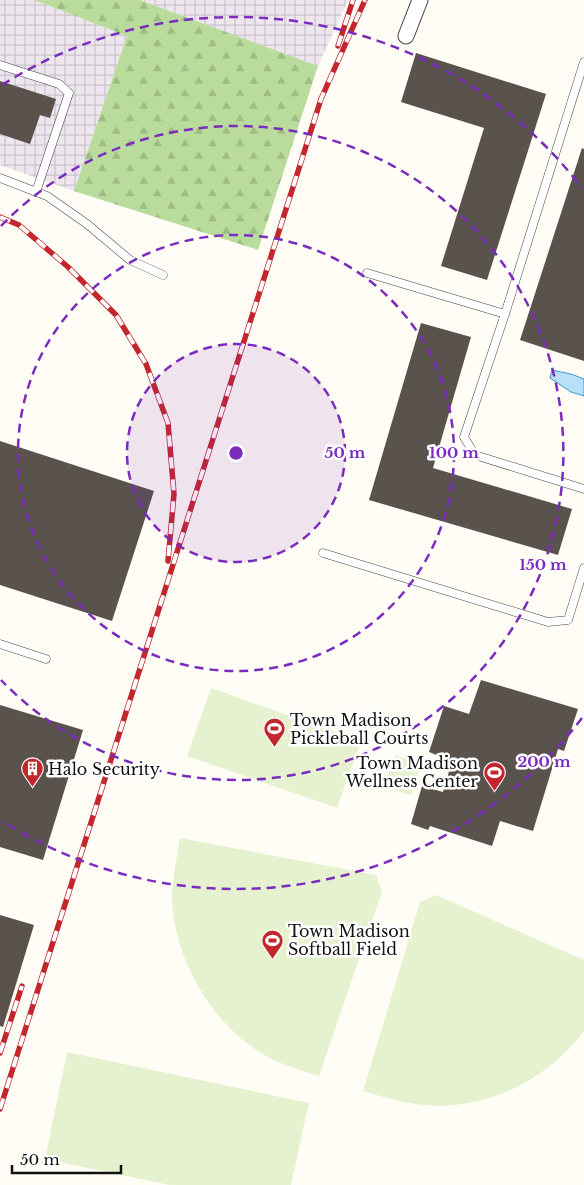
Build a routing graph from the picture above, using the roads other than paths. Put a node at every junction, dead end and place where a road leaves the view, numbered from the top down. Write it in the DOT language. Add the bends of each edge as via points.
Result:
graph roads {
  1 [pos="420,0"];
  2 [pos="406,36"];
  3 [pos="584,62"];
  4 [pos="0,65"];
  5 [pos="0,178"];
  6 [pos="36,192"];
  7 [pos="367,273"];
  8 [pos="163,274"];
  9 [pos="505,314"];
  10 [pos="584,490"];
  11 [pos="323,552"];
  12 [pos="584,568"];
  13 [pos="0,644"];
  14 [pos="46,659"];
  1 -- 2 [label="street"];
  3 -- 9 [label="lane"];
  4 -- 6 [label="lane" via="59,84 69,93"];
  5 -- 6 [label="lane"];
  6 -- 8 [label="lane" via="87,224 130,260"];
  7 -- 9 [label="lane"];
  9 -- 10 [label="lane" via="464,437 475,455"];
  11 -- 12 [label="lane" via="548,622 568,620"];
  13 -- 14 [label="lane"];
}
